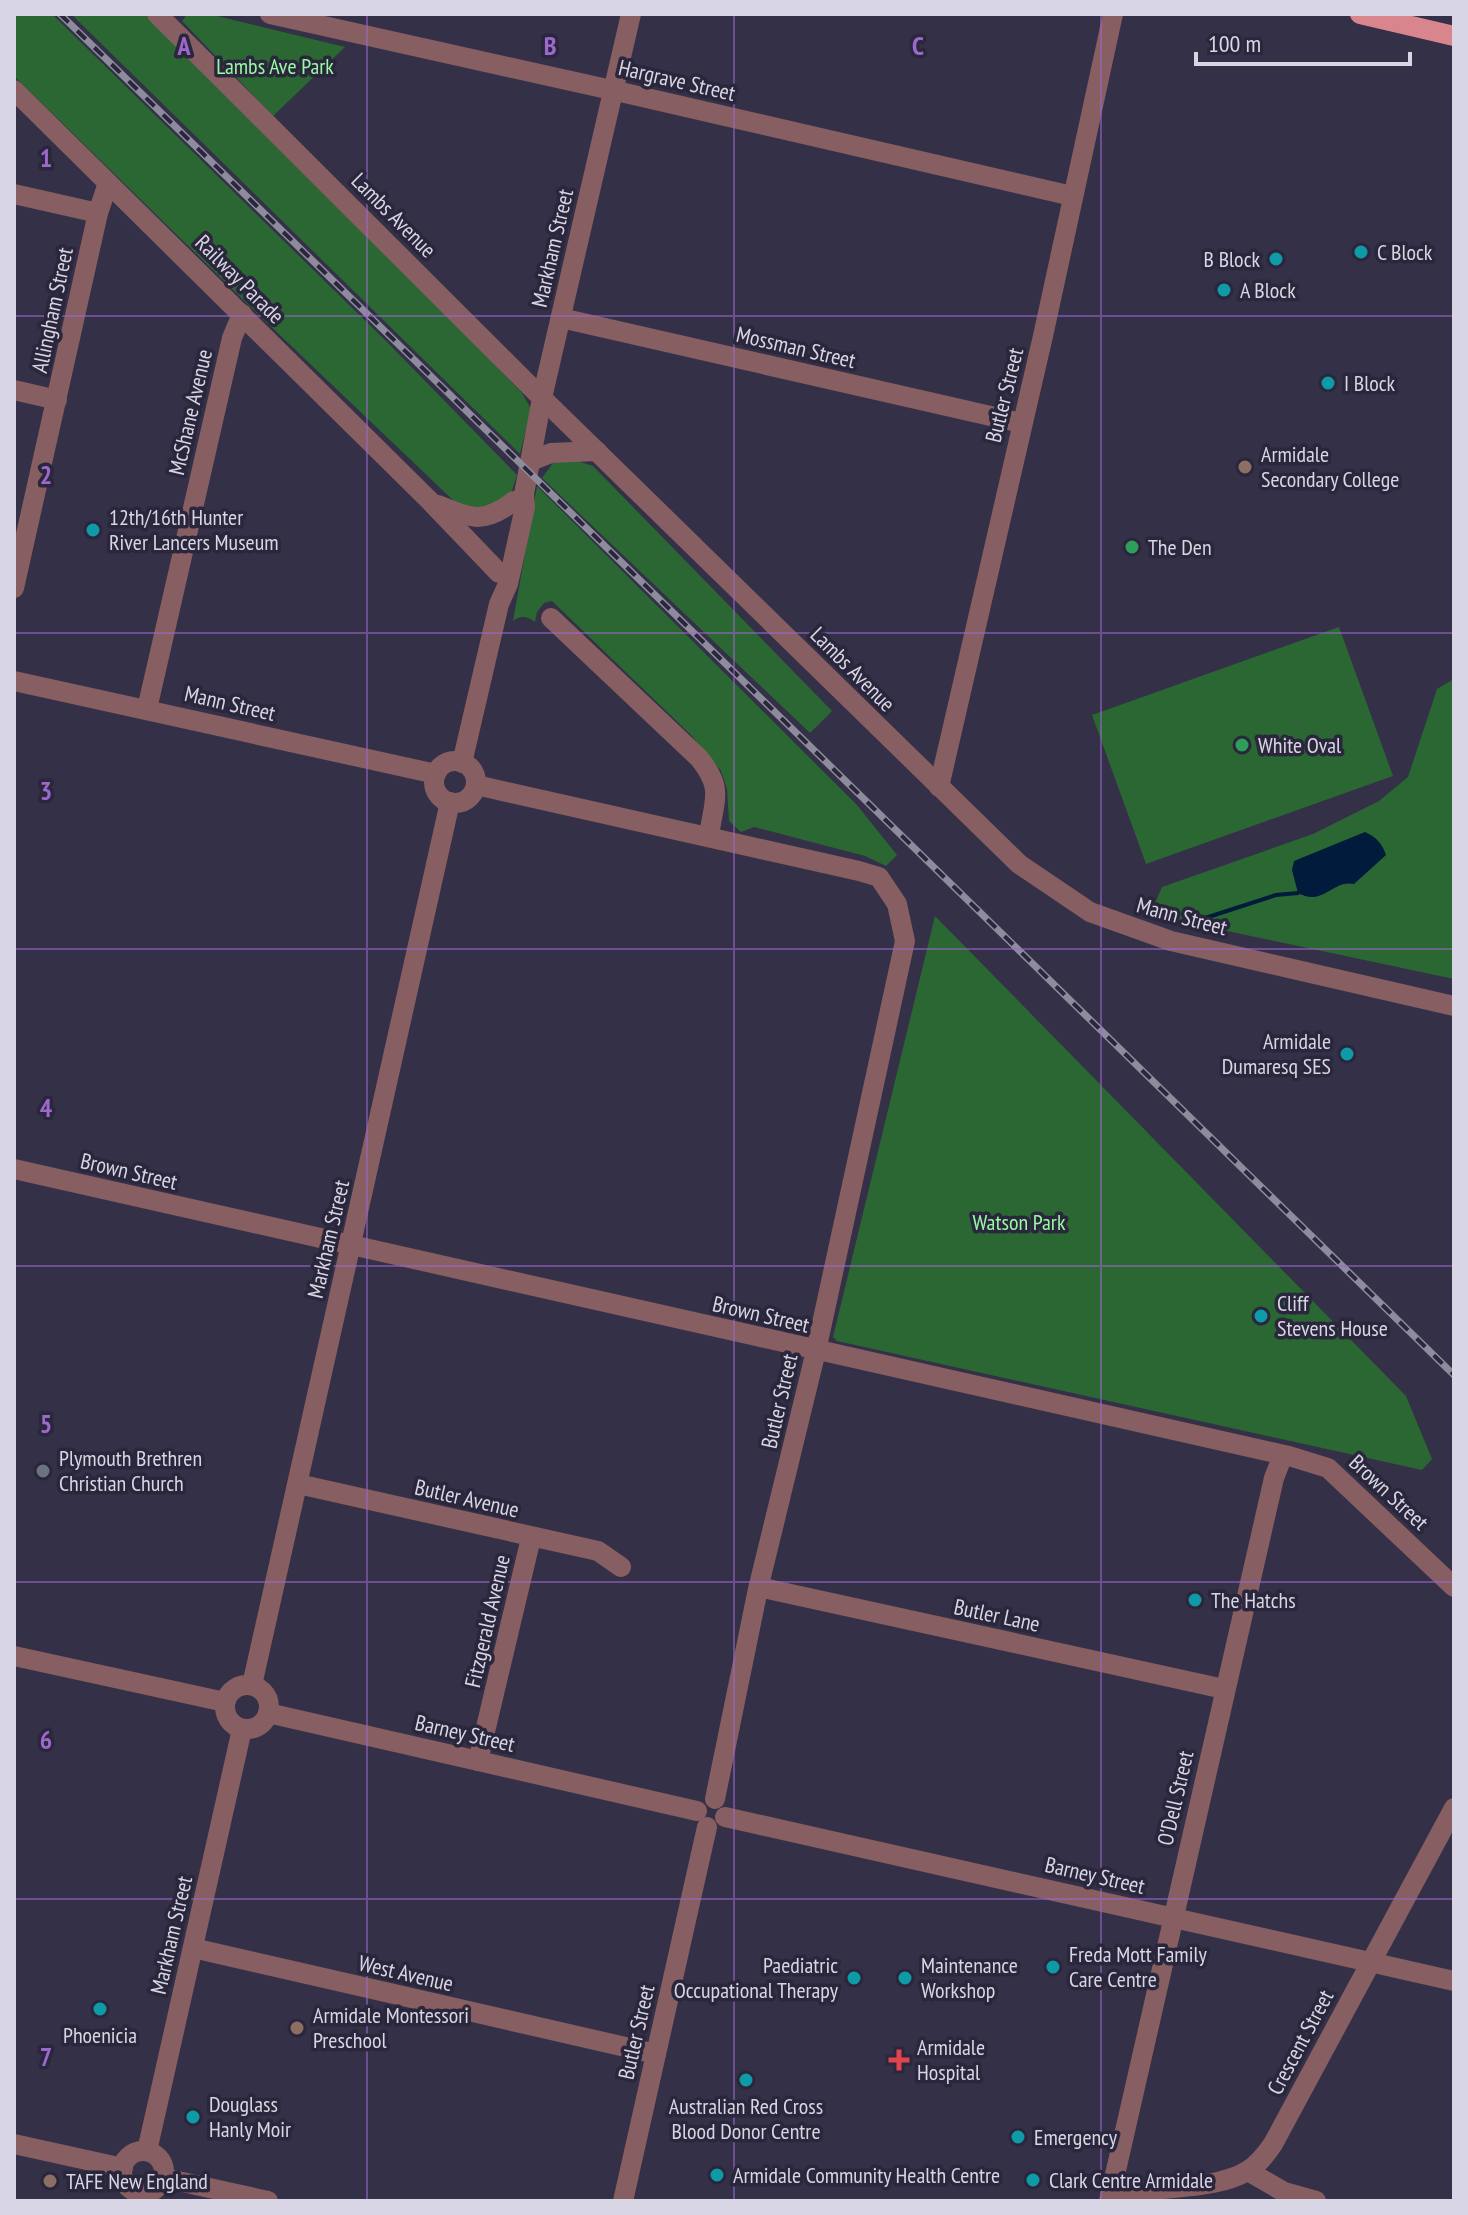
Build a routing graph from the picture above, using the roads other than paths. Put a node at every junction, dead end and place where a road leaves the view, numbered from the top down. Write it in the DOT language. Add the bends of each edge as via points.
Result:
graph roads {
  1 [pos="157,14"];
  2 [pos="270,14"];
  3 [pos="631,14"];
  4 [pos="1113,14"];
  5 [pos="1360,14"];
  6 [pos="1454,36"];
  7 [pos="14,90"];
  8 [pos="614,90"];
  9 [pos="108,183"];
  10 [pos="14,194"];
  11 [pos="1072,196"];
  12 [pos="98,213"];
  13 [pos="242,314"];
  14 [pos="561,318"];
  15 [pos="14,390"];
  16 [pos="542,398"];
  17 [pos="57,400"];
  18 [pos="1021,423"];
  19 [pos="597,451"];
  20 [pos="531,461"];
  21 [pos="519,497"];
  22 [pos="431,502"];
  23 [pos="499,573"];
  24 [pos="14,588"];
  25 [pos="499,604"];
  26 [pos="551,618"];
  27 [pos="14,681"];
  28 [pos="147,709"];
  29 [pos="462,763"];
  30 [pos="436,774"];
  31 [pos="476,785"];
  32 [pos="939,787"];
  33 [pos="450,802"];
  34 [pos="709,836"];
  35 [pos="1454,1006"];
  36 [pos="14,1169"];
  37 [pos="351,1245"];
  38 [pos="816,1351"];
  39 [pos="1283,1455"];
  40 [pos="298,1484"];
  41 [pos="531,1538"];
  42 [pos="621,1567"];
  43 [pos="759,1587"];
  44 [pos="1454,1587"];
  45 [pos="14,1656"];
  46 [pos="252,1685"];
  47 [pos="1224,1689"];
  48 [pos="225,1702"];
  49 [pos="268,1713"];
  50 [pos="242,1729"];
  51 [pos="478,1761"];
  52 [pos="1454,1808"];
  53 [pos="711,1814"];
  54 [pos="1172,1917"];
  55 [pos="193,1948"];
  56 [pos="1370,1962"];
  57 [pos="1454,1981"];
  58 [pos="656,2054"];
  59 [pos="14,2144"];
  60 [pos="147,2151"];
  61 [pos="123,2168"];
  62 [pos="1248,2171"];
  63 [pos="164,2178"];
  64 [pos="138,2197"];
  65 [pos="1110,2197"];
  66 [pos="268,2201"];
  67 [pos="623,2201"];
  68 [pos="1316,2201"];
  1 -- 16 [label="street, Lambs Avenue"];
  2 -- 8 [label="street, Hargrave Street"];
  3 -- 8 [label="street, Markham Street"];
  4 -- 11 [label="street, Butler Street"];
  5 -- 6 [label="main road"];
  7 -- 9 [label="street, Railway Parade"];
  8 -- 11 [label="street, Hargrave Street"];
  8 -- 14 [label="street, Markham Street"];
  9 -- 12 [label="street, Allingham Street"];
  9 -- 13 [label="street, Railway Parade"];
  10 -- 12 [label="street"];
  11 -- 18 [label="street, Butler Street"];
  12 -- 17 [label="street, Allingham Street"];
  13 -- 22 [label="street, Railway Parade"];
  13 -- 28 [label="street, McShane Avenue" via="232,338"];
  14 -- 16 [label="street, Markham Street"];
  14 -- 18 [label="street, Mossman Street"];
  15 -- 17 [label="street"];
  16 -- 19 [label="street, Lambs Avenue"];
  16 -- 20 [label="street, Markham Street"];
  17 -- 24 [label="street, Allingham Street"];
  18 -- 32 [label="street, Butler Street"];
  19 -- 20 [label="street" via="551,453"];
  19 -- 32 [label="street, Lambs Avenue"];
  20 -- 21 [label="street, Markham Street"];
  21 -- 22 [label="street, Railway Parade" via="498,513 477,518"];
  21 -- 23 [label="street, Markham Street"];
  21 -- 25 [label="street, Markham Street" via="525,507"];
  22 -- 23 [label="street, Railway Parade"];
  23 -- 25 [label="street, Markham Street"];
  25 -- 29 [label="street, Markham Street"];
  26 -- 34 [label="street" via="713,776"];
  27 -- 28 [label="street, Mann Street"];
  28 -- 30 [label="street, Mann Street"];
  29 -- 30 [label="street" via="447,763"];
  29 -- 31 [label="street" via="474,773"];
  30 -- 33 [label="street" via="439,795"];
  31 -- 33 [label="street" via="470,797"];
  31 -- 34 [label="street"];
  32 -- 35 [label="street, Mann Street" via="1019,864 1090,912 1171,941"];
  33 -- 37 [label="street, Markham Street"];
  34 -- 38 [label="street, Butler Street" via="879,877 897,904 905,941"];
  36 -- 37 [label="street, Brown Street"];
  37 -- 38 [label="street, Brown Street"];
  37 -- 40 [label="street, Markham Street"];
  38 -- 39 [label="street, Brown Street"];
  38 -- 43 [label="street, Butler Street"];
  39 -- 44 [label="street, Brown Street" via="1328,1468"];
  39 -- 47 [label="street, O'Dell Street"];
  40 -- 41 [label="street, Butler Avenue"];
  40 -- 46 [label="street, Markham Street"];
  41 -- 42 [label="street, Butler Avenue" via="598,1551"];
  41 -- 51 [label="street, Fitzgerald Avenue"];
  43 -- 47 [label="street, Butler Lane"];
  43 -- 53 [label="street, Butler Street"];
  45 -- 48 [label="street"];
  46 -- 48 [label="street" via="235,1688"];
  46 -- 49 [label="street" via="266,1695"];
  47 -- 54 [label="street, O'Dell Street"];
  48 -- 50 [label="street" via="228,1719"];
  49 -- 50 [label="street" via="259,1726"];
  49 -- 51 [label="street, Barney Street"];
  50 -- 55 [label="street, Markham Street"];
  51 -- 53 [label="street, Barney Street"];
  52 -- 56 [label="street, Crescent Street"];
  53 -- 54 [label="street, Barney Street"];
  53 -- 58 [label="street, Butler Street"];
  54 -- 56 [label="street, Barney Street"];
  54 -- 65 [label="street, O'Dell Street"];
  55 -- 58 [label="street, West Avenue"];
  55 -- 60 [label="street, Markham Street"];
  56 -- 57 [label="street, Barney Street"];
  56 -- 62 [label="street, Crescent Street" via="1273,2144"];
  58 -- 67 [label="street, Butler Street"];
  59 -- 61 [label="street"];
  60 -- 61 [label="street" via="131,2155"];
  60 -- 63 [label="street" via="161,2160"];
  61 -- 64 [label="street" via="124,2180"];
  62 -- 65 [label="street" via="1227,2181"];
  62 -- 68 [label="street" via="1284,2192"];
  63 -- 64 [label="street"];
  63 -- 66 [label="street"];
}
